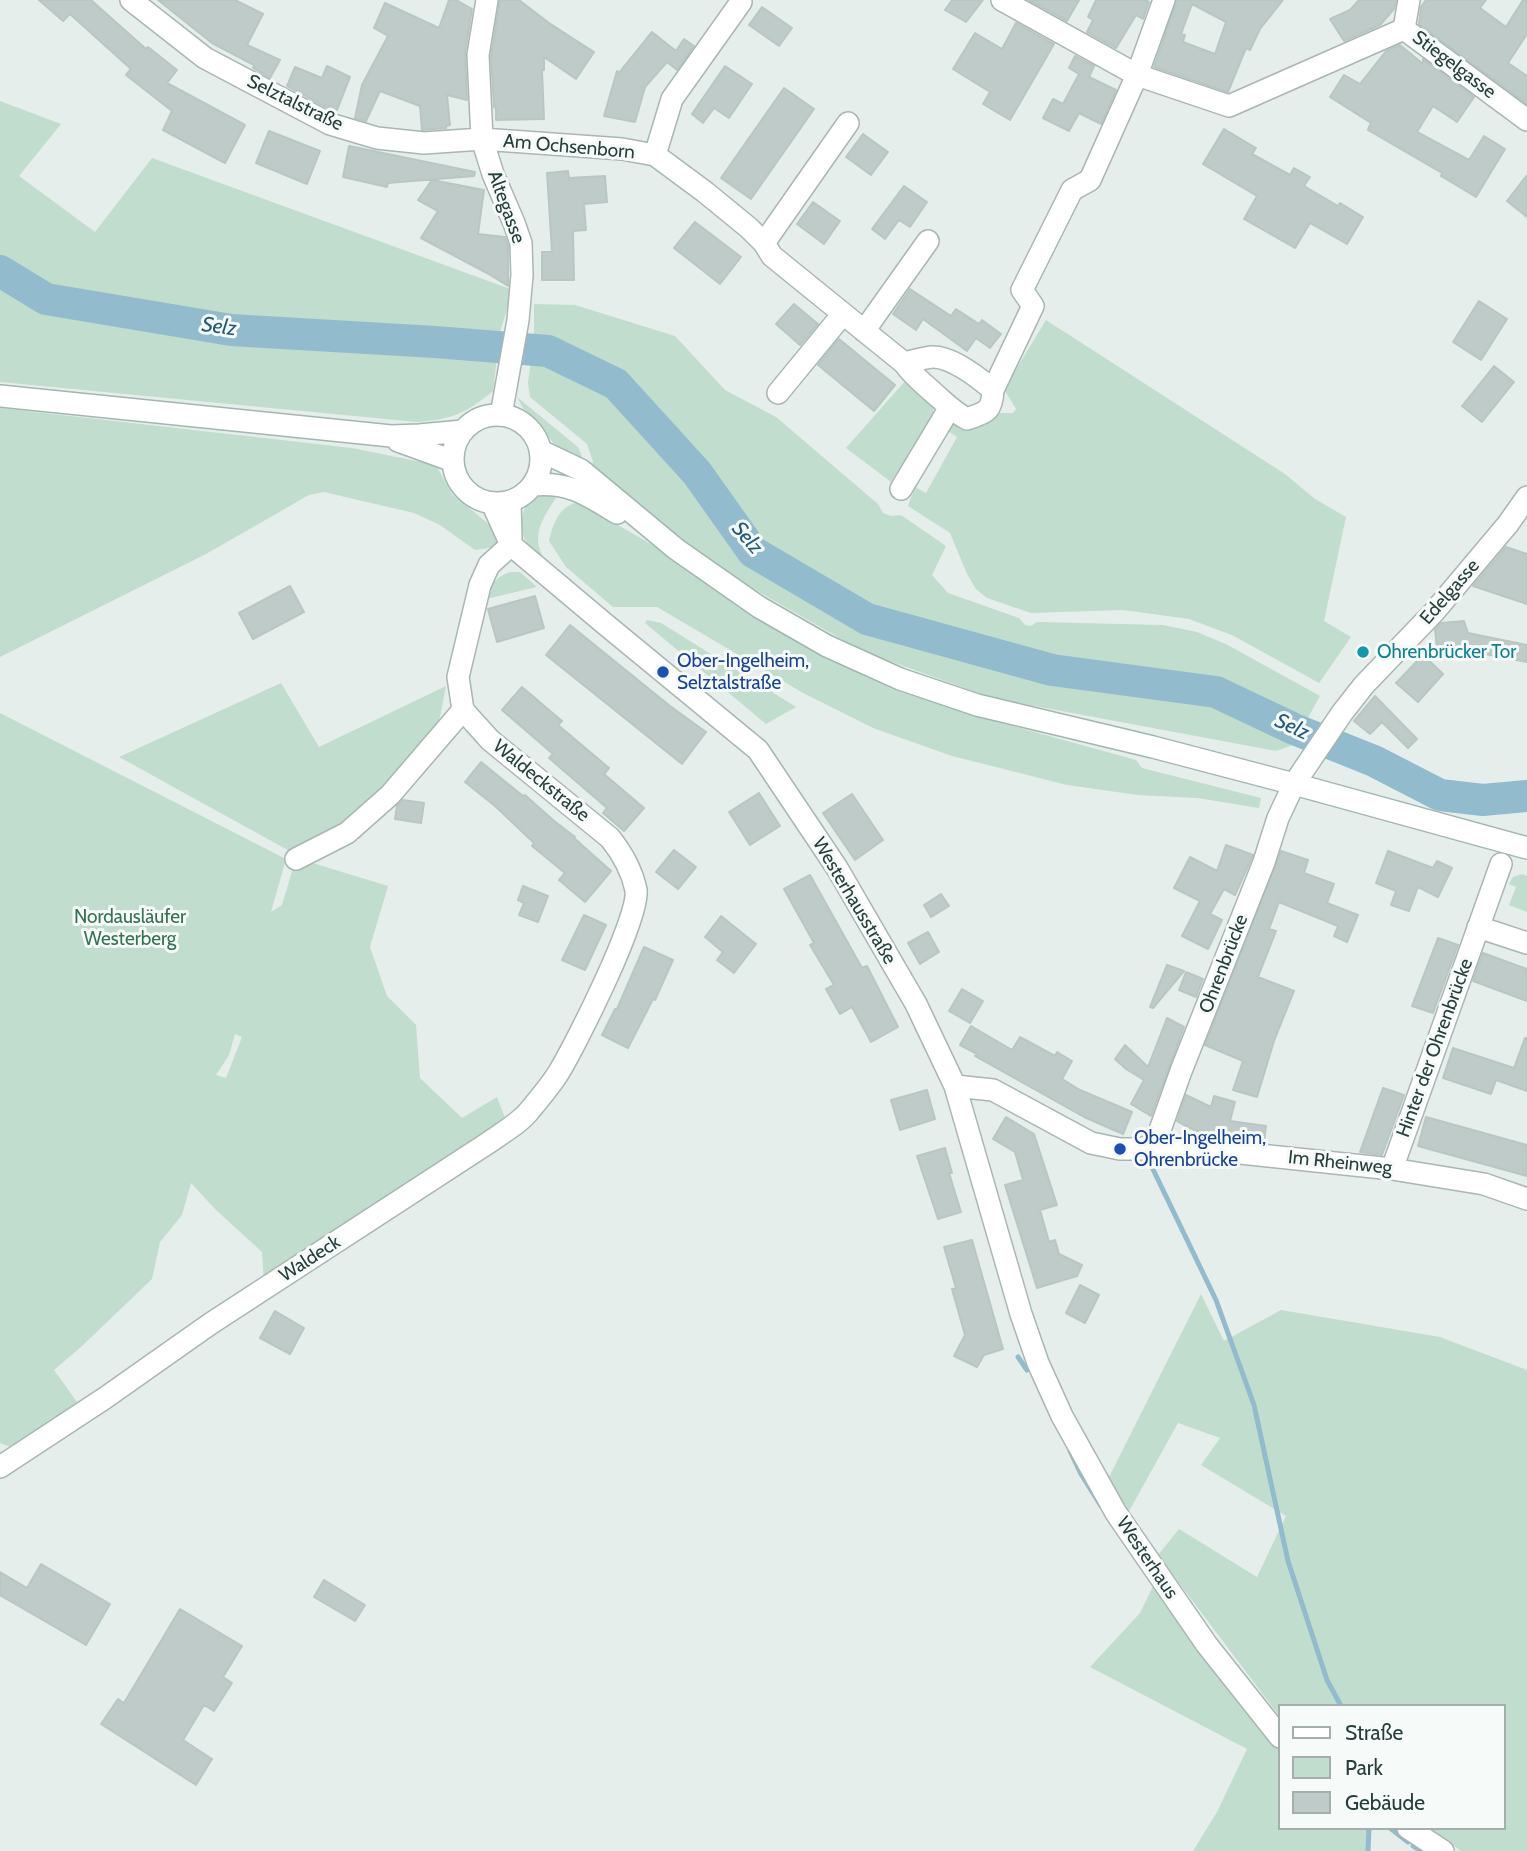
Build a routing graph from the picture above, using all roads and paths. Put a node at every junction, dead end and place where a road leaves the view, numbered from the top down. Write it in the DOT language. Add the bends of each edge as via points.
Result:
graph roads {
  1 [pos="131,0"];
  2 [pos="486,0"];
  3 [pos="1002,0"];
  4 [pos="1164,0"];
  5 [pos="1409,0"];
  6 [pos="741,2"];
  7 [pos="1404,29"];
  8 [pos="1137,75"];
  9 [pos="1527,120"];
  10 [pos="848,123"];
  11 [pos="482,139"];
  12 [pos="655,155"];
  13 [pos="928,241"];
  14 [pos="764,243"];
  15 [pos="842,315"];
  16 [pos="864,331"];
  17 [pos="904,363"];
  18 [pos="993,390"];
  19 [pos="778,393"];
  20 [pos="0,396"];
  21 [pos="949,409"];
  22 [pos="501,415"];
  23 [pos="463,431"];
  24 [pos="362,433"];
  25 [pos="541,451"];
  26 [pos="453,461"];
  27 [pos="534,485"];
  28 [pos="901,489"];
  29 [pos="1527,498"];
  30 [pos="501,503"];
  31 [pos="511,545"];
  32 [pos="676,549"];
  33 [pos="463,710"];
  34 [pos="1294,784"];
  35 [pos="1527,848"];
  36 [pos="296,859"];
  37 [pos="1501,864"];
  38 [pos="1478,927"];
  39 [pos="1527,943"];
  40 [pos="587,1018"];
  41 [pos="955,1086"];
  42 [pos="1155,1144"];
  43 [pos="1392,1169"];
  44 [pos="1527,1199"];
  45 [pos="1038,1363"];
  46 [pos="0,1467"];
  47 [pos="1278,1734"];
  48 [pos="1411,1830"];
  49 [pos="1443,1851"];
  1 -- 11 [label="street, Selztalstraße" via="205,58 330,124 377,138 424,143"];
  2 -- 11 [label="street, Altegasse" via="478,55"];
  3 -- 8 [label="street"];
  4 -- 8 [label="street"];
  5 -- 7 [label="street, Stiegelgasse"];
  6 -- 12 [label="street, Am Ochsenborn" via="671,99"];
  7 -- 8 [label="street" via="1229,106"];
  7 -- 9 [label="street, Stiegelgasse"];
  8 -- 18 [label="street" via="1090,180 1072,190 1022,290 1033,306"];
  10 -- 14 [label="street"];
  11 -- 12 [label="street, Am Ochsenborn"];
  11 -- 22 [label="street, Altegasse" via="521,243 522,275"];
  12 -- 14 [label="street, Am Ochsenborn"];
  13 -- 16 [label="street"];
  14 -- 15 [label="street, Am Ochsenborn" via="772,256"];
  15 -- 16 [label="street, Am Ochsenborn"];
  15 -- 19 [label="street"];
  16 -- 17 [label="street, Am Ochsenborn"];
  17 -- 18 [label="street" via="945,359"];
  17 -- 21 [label="street, Am Ochsenborn"];
  18 -- 21 [label="street" via="992,404 985,412 967,419"];
  20 -- 24 [label="street"];
  21 -- 28 [label="street"];
  22 -- 23 [label="street" via="480,418"];
  22 -- 25 [label="street" via="527,426"];
  23 -- 24 [label="street"];
  23 -- 26 [label="street"];
  24 -- 26 [label="street"];
  25 -- 27 [label="street"];
  25 -- 32 [label="street" via="580,470"];
  26 -- 30 [label="street" via="467,493 483,502"];
  27 -- 30 [label="street" via="519,498"];
  27 -- 32 [label="street" via="570,487"];
  29 -- 34 [label="street, Edelgasse" via="1434,611 1364,685"];
  30 -- 31 [label="street"];
  31 -- 33 [label="street" via="489,565 480,585 458,677"];
  31 -- 41 [label="street, Westerhausstraße" via="758,750 837,868 916,1004"];
  32 -- 34 [label="street" via="792,627 900,679 977,705"];
  33 -- 36 [label="street" via="390,795 346,833"];
  33 -- 40 [label="street, Waldeckstraße" via="490,740 610,838 624,857 636,892 632,918"];
  34 -- 35 [label="street"];
  34 -- 42 [label="street, Ohrenbrücke"];
  37 -- 38 [label="street, Hinter der Ohrenbrücke"];
  38 -- 39 [label="street"];
  38 -- 43 [label="street, Hinter der Ohrenbrücke"];
  40 -- 46 [label="street, Waldeck" via="559,1072 528,1114"];
  41 -- 42 [label="street, Im Rheinweg" via="993,1090 1091,1143 1120,1149"];
  41 -- 45 [label="street, Westerhausstraße"];
  42 -- 43 [label="street, Im Rheinweg"];
  43 -- 44 [label="street, Im Rheinweg" via="1484,1184"];
  45 -- 47 [label="street, Westerhaus" via="1116,1513 1207,1645"];
  48 -- 49 [label="street"];
}
